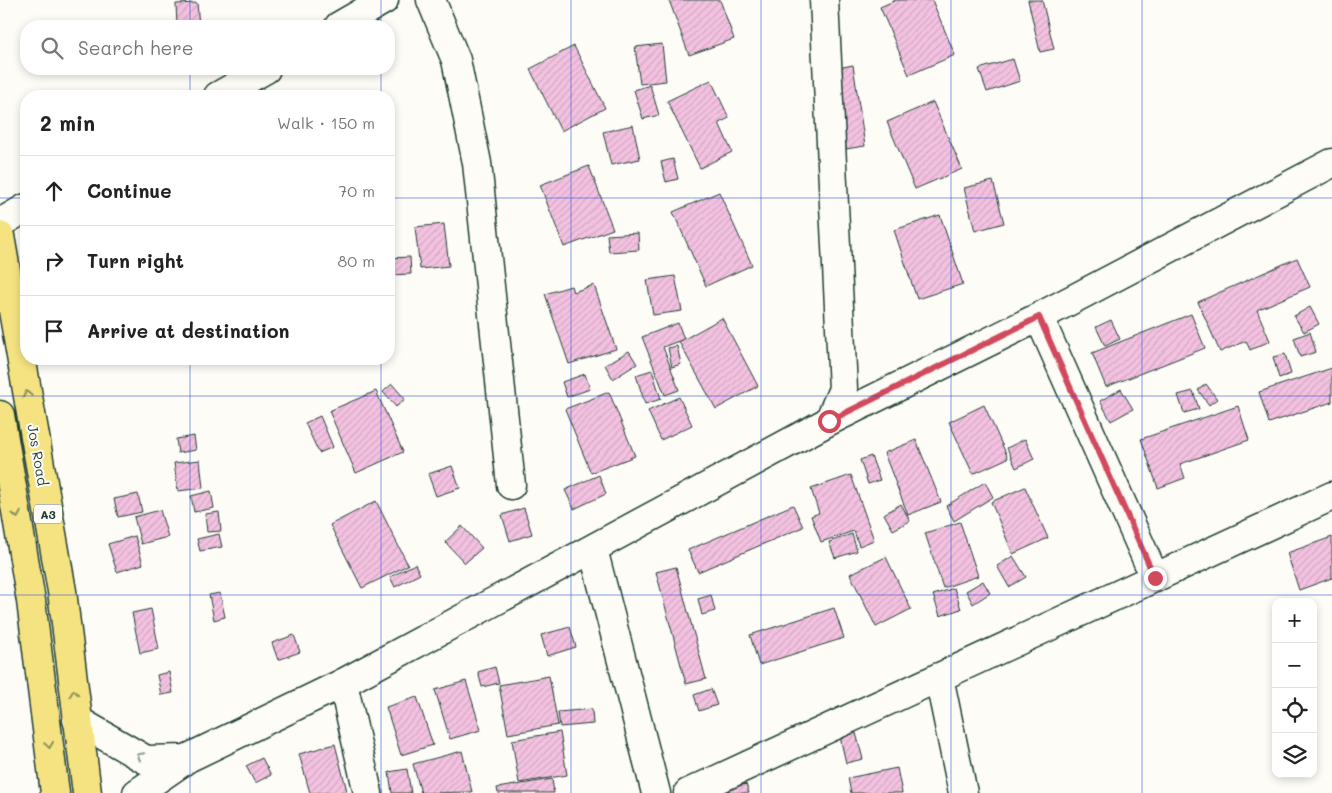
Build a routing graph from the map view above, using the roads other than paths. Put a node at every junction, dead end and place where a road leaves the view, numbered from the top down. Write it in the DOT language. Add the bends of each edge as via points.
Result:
graph roads {
  1 [pos="384,0"];
  2 [pos="432,0"];
  3 [pos="824,0"];
  4 [pos="349,20"];
  5 [pos="255,75"];
  6 [pos="229,90"];
  7 [pos="1332,163"];
  8 [pos="20,211"];
  9 [pos="0,223"];
  10 [pos="0,236"];
  11 [pos="1039,317"];
  12 [pos="20,351"];
  13 [pos="23,365"];
  14 [pos="0,415"];
  15 [pos="829,421"];
  16 [pos="511,485"];
  17 [pos="1332,496"];
  18 [pos="593,549"];
  19 [pos="1155,578"];
  20 [pos="939,678"];
  21 [pos="343,682"];
  22 [pos="78,720"];
  23 [pos="188,758"];
  24 [pos="55,793"];
  25 [pos="87,793"];
  26 [pos="137,793"];
  27 [pos="368,793"];
  28 [pos="656,793"];
  29 [pos="688,793"];
  30 [pos="963,793"];
  1 -- 4 [label="street"];
  2 -- 16 [label="street" via="456,60 477,163"];
  3 -- 15 [label="street" via="843,389"];
  5 -- 6 [label="street"];
  7 -- 11 [label="street"];
  8 -- 9 [label="street"];
  12 -- 10 [label="highway, Jos Road / A3, one-way"];
  11 -- 15 [label="street"];
  11 -- 19 [label="street"];
  22 -- 13 [label="highway, Jos Road / A3, one-way" via="62,591"];
  14 -- 24 [label="highway, A3, one-way" via="31,601"];
  15 -- 18 [label="street"];
  17 -- 19 [label="street"];
  18 -- 21 [label="street"];
  18 -- 28 [label="street"];
  19 -- 20 [label="street"];
  20 -- 29 [label="street"];
  20 -- 30 [label="street"];
  21 -- 23 [label="street"];
  21 -- 27 [label="street"];
  23 -- 22 [label="street, one-way" via="146,760"];
  22 -- 25 [label="highway, Jos Road / A3"];
  23 -- 26 [label="street"];
}
